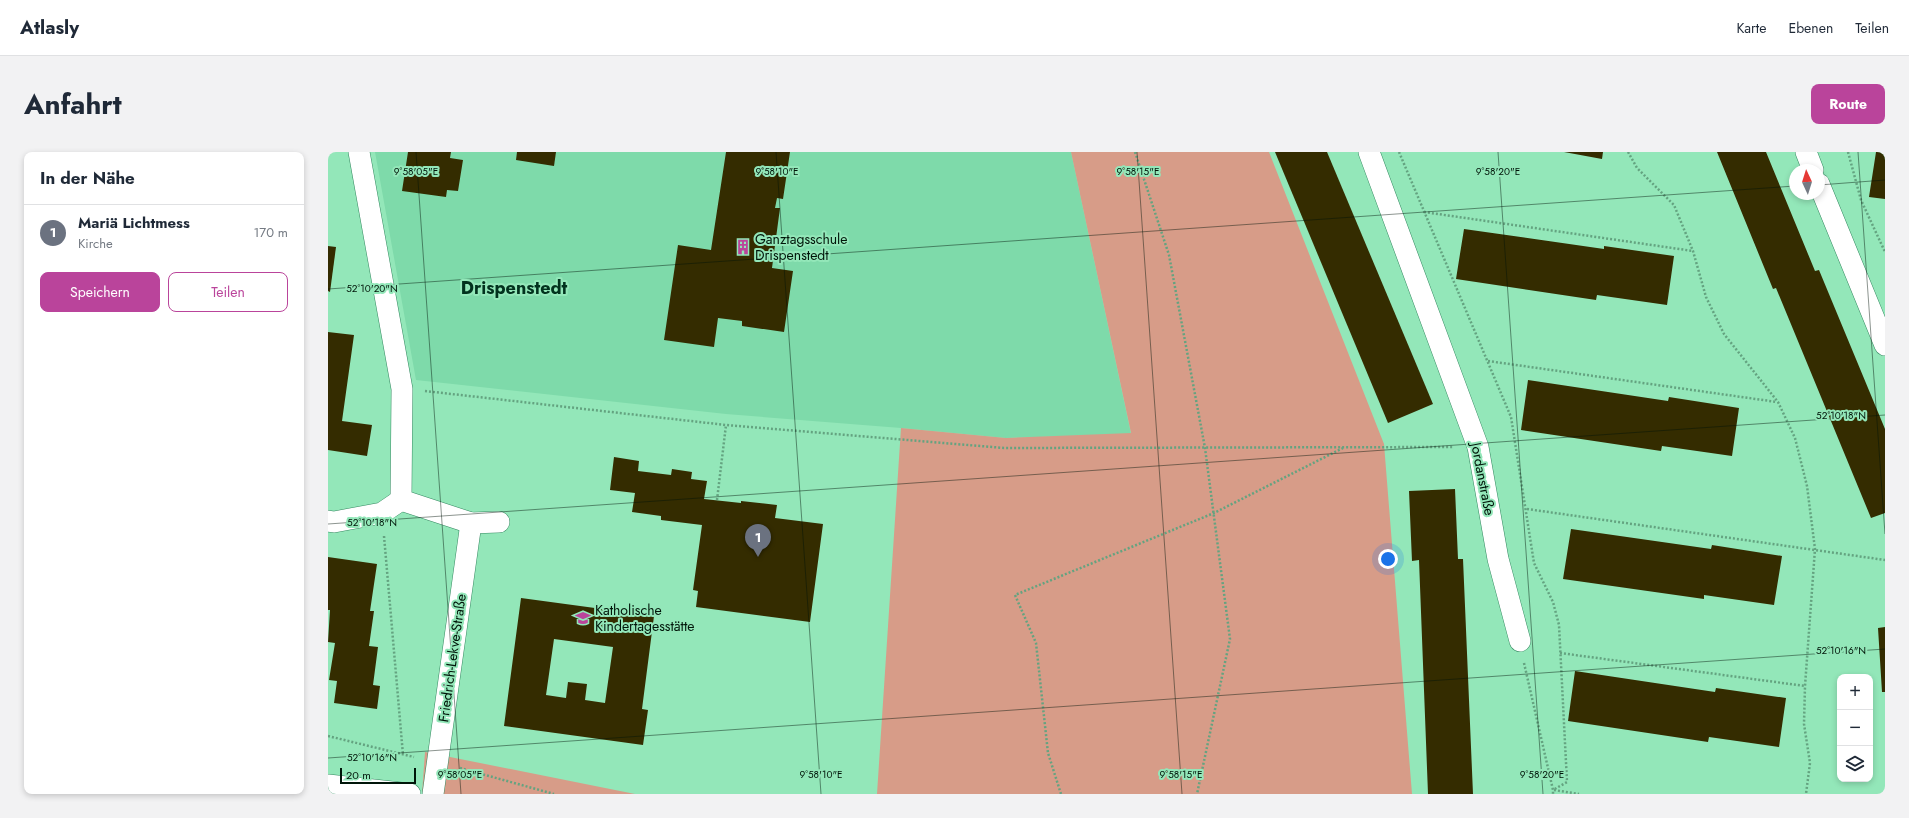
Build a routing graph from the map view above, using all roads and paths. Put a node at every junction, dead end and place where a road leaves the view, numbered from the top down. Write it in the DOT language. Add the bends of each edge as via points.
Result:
graph roads {
  1 [pos="359,152"];
  2 [pos="1135,152"];
  3 [pos="1369,152"];
  4 [pos="1628,152"];
  5 [pos="1806,152"];
  6 [pos="1848,152"];
  7 [pos="1811,164"];
  8 [pos="1825,199"];
  9 [pos="1424,212"];
  10 [pos="1693,251"];
  11 [pos="1885,252"];
  12 [pos="1885,345"];
  13 [pos="1488,361"];
  14 [pos="402,389"];
  15 [pos="1778,402"];
  16 [pos="726,425"];
  17 [pos="1344,447"];
  18 [pos="1478,447"];
  19 [pos="1205,448"];
  20 [pos="401,500"];
  21 [pos="717,500"];
  22 [pos="1527,508"];
  23 [pos="382,513"];
  24 [pos="1214,513"];
  25 [pos="328,521"];
  26 [pos="499,522"];
  27 [pos="471,523"];
  28 [pos="1815,549"];
  29 [pos="1885,560"];
  30 [pos="1520,641"];
  31 [pos="1560,653"];
  32 [pos="1805,686"];
  33 [pos="328,736"];
  34 [pos="403,755"];
  35 [pos="438,762"];
  36 [pos="328,785"];
  37 [pos="1553,790"];
  38 [pos="410,794"];
  39 [pos="433,794"];
  40 [pos="554,794"];
  41 [pos="1061,794"];
  42 [pos="1197,794"];
  43 [pos="1553,794"];
  44 [pos="1579,794"];
  45 [pos="1806,794"];
  1 -- 14 [label="street"];
  2 -- 19 [label="path" via="1169,255"];
  3 -- 18 [label="street, Jordanstraße"];
  4 -- 10 [label="path" via="1637,168 1674,205"];
  5 -- 7 [label="street"];
  6 -- 11 [label="path" via="1861,200"];
  8 -- 12 [label="street"];
  9 -- 10 [label="path"];
  10 -- 15 [label="path" via="1706,297 1724,334"];
  13 -- 15 [label="path"];
  14 -- 16 [label="path"];
  14 -- 20 [label="street"];
  15 -- 28 [label="path" via="1795,438 1804,473"];
  16 -- 19 [label="path" via="1004,448"];
  16 -- 21 [label="path"];
  17 -- 18 [label="path"];
  17 -- 19 [label="path"];
  17 -- 24 [label="path"];
  18 -- 30 [label="street, Jordanstraße" via="1498,559"];
  19 -- 24 [label="path"];
  20 -- 23 [label="street"];
  20 -- 27 [label="street"];
  22 -- 28 [label="path"];
  23 -- 25 [label="street"];
  23 -- 34 [label="path"];
  24 -- 41 [label="path" via="1015,595 1036,643 1048,753"];
  24 -- 42 [label="path" via="1230,639"];
  26 -- 27 [label="street"];
  27 -- 35 [label="street, Friedrich-Lekve-Straße"];
  28 -- 29 [label="path"];
  28 -- 32 [label="path"];
  30 -- 37 [label="path"];
  31 -- 32 [label="path"];
  32 -- 45 [label="path" via="1804,724 1810,763"];
  33 -- 34 [label="path"];
  34 -- 35 [label="path"];
  35 -- 39 [label="street, Friedrich-Lekve-Straße"];
  35 -- 40 [label="path"];
  36 -- 38 [label="street"];
  37 -- 43 [label="path"];
  37 -- 44 [label="path"];
}
